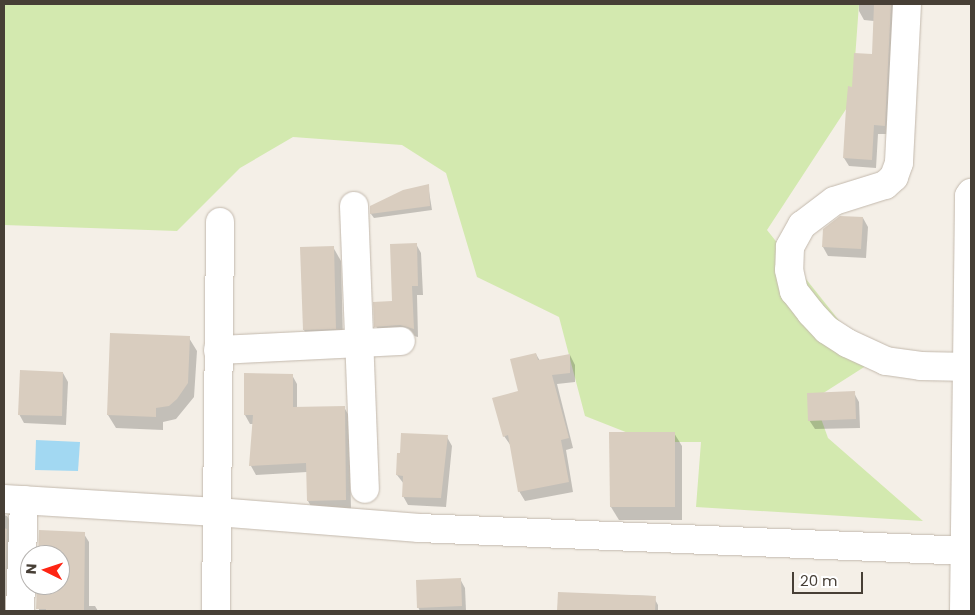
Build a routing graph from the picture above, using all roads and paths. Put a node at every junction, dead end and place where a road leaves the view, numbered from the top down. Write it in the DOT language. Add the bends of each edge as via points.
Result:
graph roads {
  1 [pos="907,4"];
  2 [pos="971,193"];
  3 [pos="354,206"];
  4 [pos="220,222"];
  5 [pos="401,341"];
  6 [pos="360,343"];
  7 [pos="218,350"];
  8 [pos="969,367"];
  9 [pos="365,490"];
  10 [pos="14,500"];
  11 [pos="217,512"];
  12 [pos="968,551"];
  13 [pos="20,611"];
  14 [pos="216,611"];
  15 [pos="964,611"];
  1 -- 8 [label="street" via="899,163 894,177 885,185 834,201 802,226 790,247 789,270 794,290 811,314 847,343 886,361"];
  2 -- 8 [label="street"];
  3 -- 6 [label="street"];
  4 -- 7 [label="street"];
  5 -- 6 [label="street"];
  6 -- 7 [label="street"];
  6 -- 9 [label="street"];
  7 -- 11 [label="street"];
  8 -- 12 [label="street"];
  10 -- 11 [label="street"];
  10 -- 13 [label="street"];
  11 -- 12 [label="street" via="419,528"];
  11 -- 14 [label="street"];
  12 -- 15 [label="street"];
}
